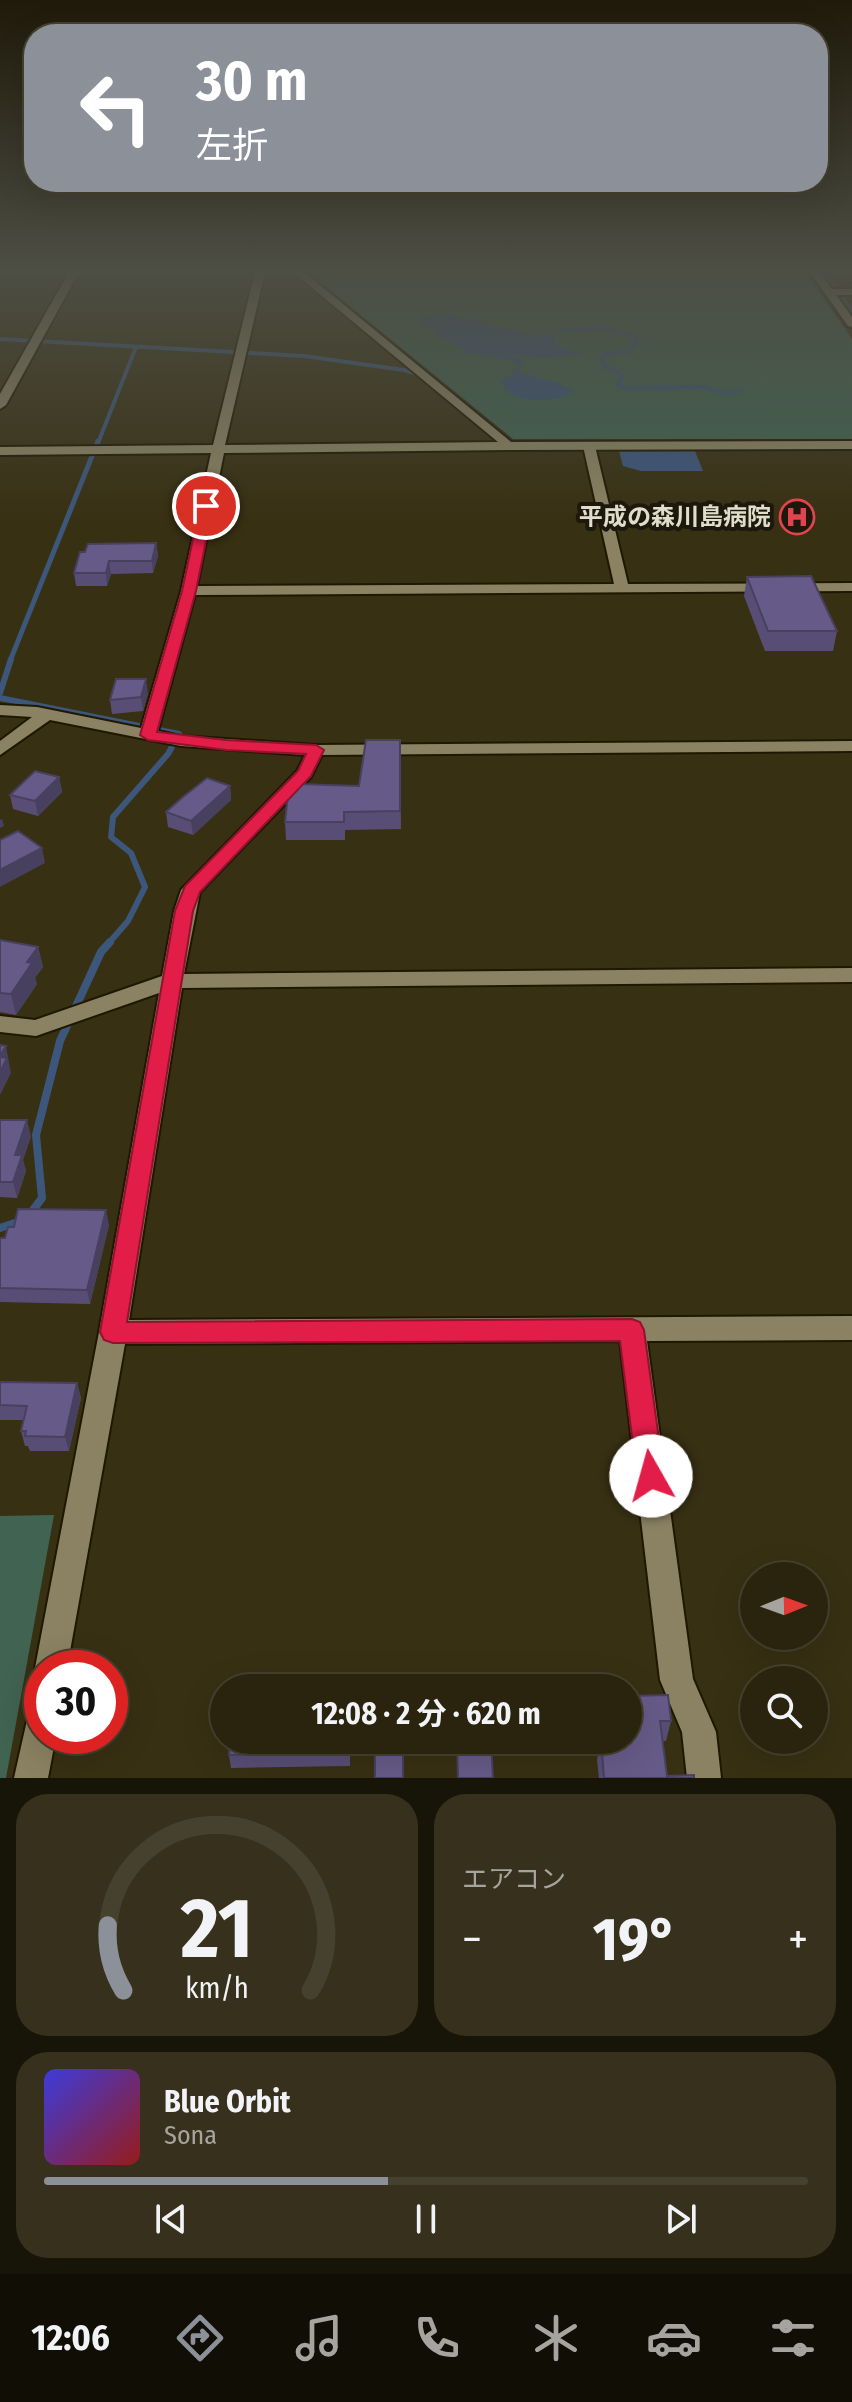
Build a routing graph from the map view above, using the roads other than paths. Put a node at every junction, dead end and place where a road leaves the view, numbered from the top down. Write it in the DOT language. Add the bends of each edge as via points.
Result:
graph roads {
  1 [pos="28,355"];
  2 [pos="240,355"];
  3 [pos="399,355"];
  4 [pos="0,405"];
  5 [pos="852,445"];
  6 [pos="510,446"];
  7 [pos="589,446"];
  8 [pos="218,449"];
  9 [pos="0,451"];
  10 [pos="852,587"];
  11 [pos="622,588"];
  12 [pos="189,591"];
  13 [pos="0,710"];
  14 [pos="47,714"];
  15 [pos="148,735"];
  16 [pos="852,746"];
  17 [pos="0,750"];
  18 [pos="316,750"];
  19 [pos="852,975"];
  20 [pos="170,981"];
  21 [pos="0,1024"];
  22 [pos="852,1328"];
  23 [pos="632,1330"];
  24 [pos="113,1332"];
  25 [pos="54,1650"];
  26 [pos="35,1754"];
  27 [pos="31,1778"];
  28 [pos="704,1778"];
  1 -- 4 [label="street"];
  2 -- 8 [label="street"];
  3 -- 6 [label="street"];
  5 -- 7 [label="street"];
  6 -- 7 [label="street"];
  6 -- 8 [label="street"];
  7 -- 11 [label="street"];
  8 -- 9 [label="street"];
  8 -- 12 [label="street"];
  10 -- 11 [label="street"];
  11 -- 12 [label="street"];
  12 -- 15 [label="street"];
  13 -- 14 [label="street"];
  14 -- 15 [label="street"];
  14 -- 17 [label="street"];
  15 -- 18 [label="street"];
  16 -- 18 [label="street"];
  18 -- 20 [label="street" via="305,773 191,890"];
  19 -- 20 [label="street"];
  20 -- 21 [label="street" via="36,1028"];
  20 -- 24 [label="street"];
  22 -- 23 [label="street"];
  23 -- 24 [label="street"];
  23 -- 28 [label="street" via="677,1680 699,1732"];
  24 -- 25 [label="street"];
  26 -- 27 [label="street"];
}
